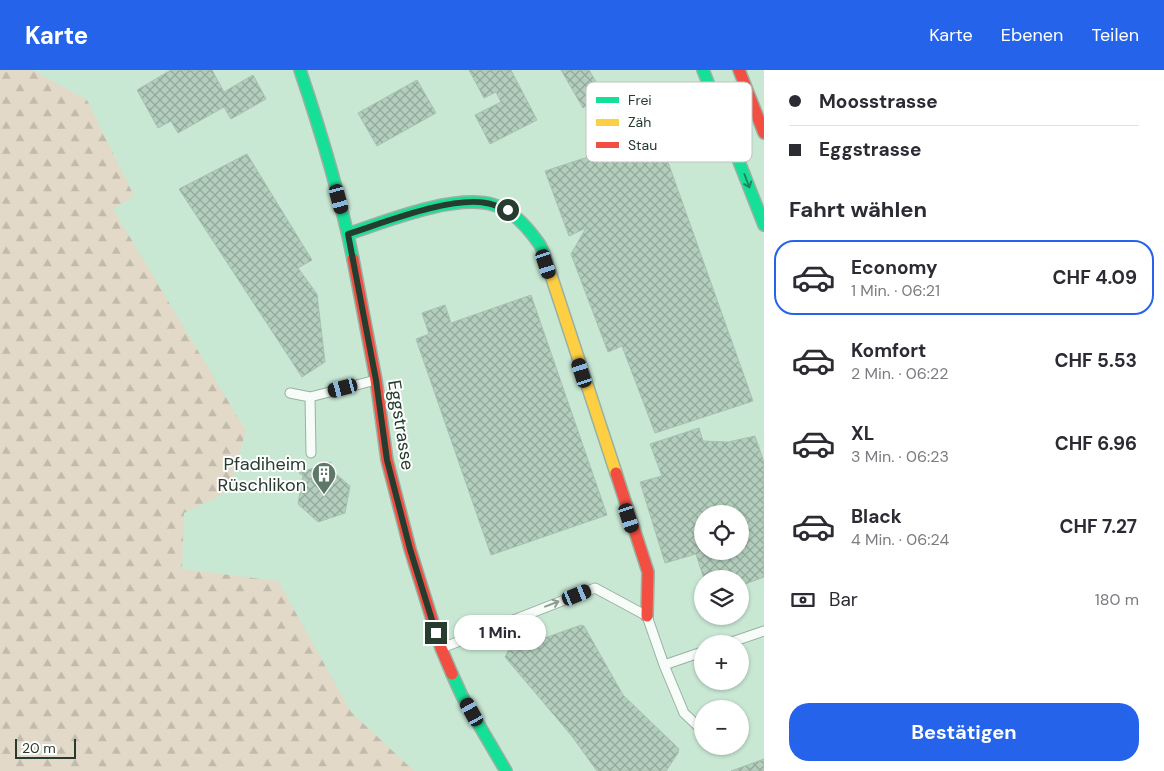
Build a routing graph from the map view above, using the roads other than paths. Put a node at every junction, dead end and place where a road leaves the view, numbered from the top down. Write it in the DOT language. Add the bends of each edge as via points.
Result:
graph roads {
  1 [pos="300,70"];
  2 [pos="703,70"];
  3 [pos="739,70"];
  4 [pos="708,82"];
  5 [pos="744,82"];
  6 [pos="752,103"];
  7 [pos="764,133"];
  8 [pos="739,162"];
  9 [pos="764,225"];
  10 [pos="348,234"];
  11 [pos="376,380"];
  12 [pos="290,393"];
  13 [pos="310,397"];
  14 [pos="311,453"];
  15 [pos="647,616"];
  16 [pos="764,631"];
  17 [pos="749,636"];
  18 [pos="441,648"];
  19 [pos="694,655"];
  20 [pos="664,665"];
  21 [pos="694,722"];
  22 [pos="506,771"];
  1 -- 10 [label="main road, Eggstrasse" via="320,129"];
  2 -- 4 [label="main road, one-way"];
  3 -- 5 [label="main road"];
  6 -- 7 [label="main road"];
  8 -- 9 [label="main road, one-way"];
  10 -- 11 [label="main road, Eggstrasse"];
  10 -- 15 [label="main road" via="440,206 471,202 508,210 540,246 648,572"];
  11 -- 13 [label="lane"];
  11 -- 18 [label="main road, Eggstrasse" via="387,460"];
  12 -- 13 [label="lane"];
  13 -- 14 [label="lane"];
  18 -- 15 [label="lane, one-way" via="595,588"];
  15 -- 20 [label="lane"];
  16 -- 17 [label="lane"];
  18 -- 22 [label="main road, Eggstrasse" via="462,696"];
  19 -- 20 [label="lane"];
  20 -- 21 [label="lane" via="684,713"];
}
